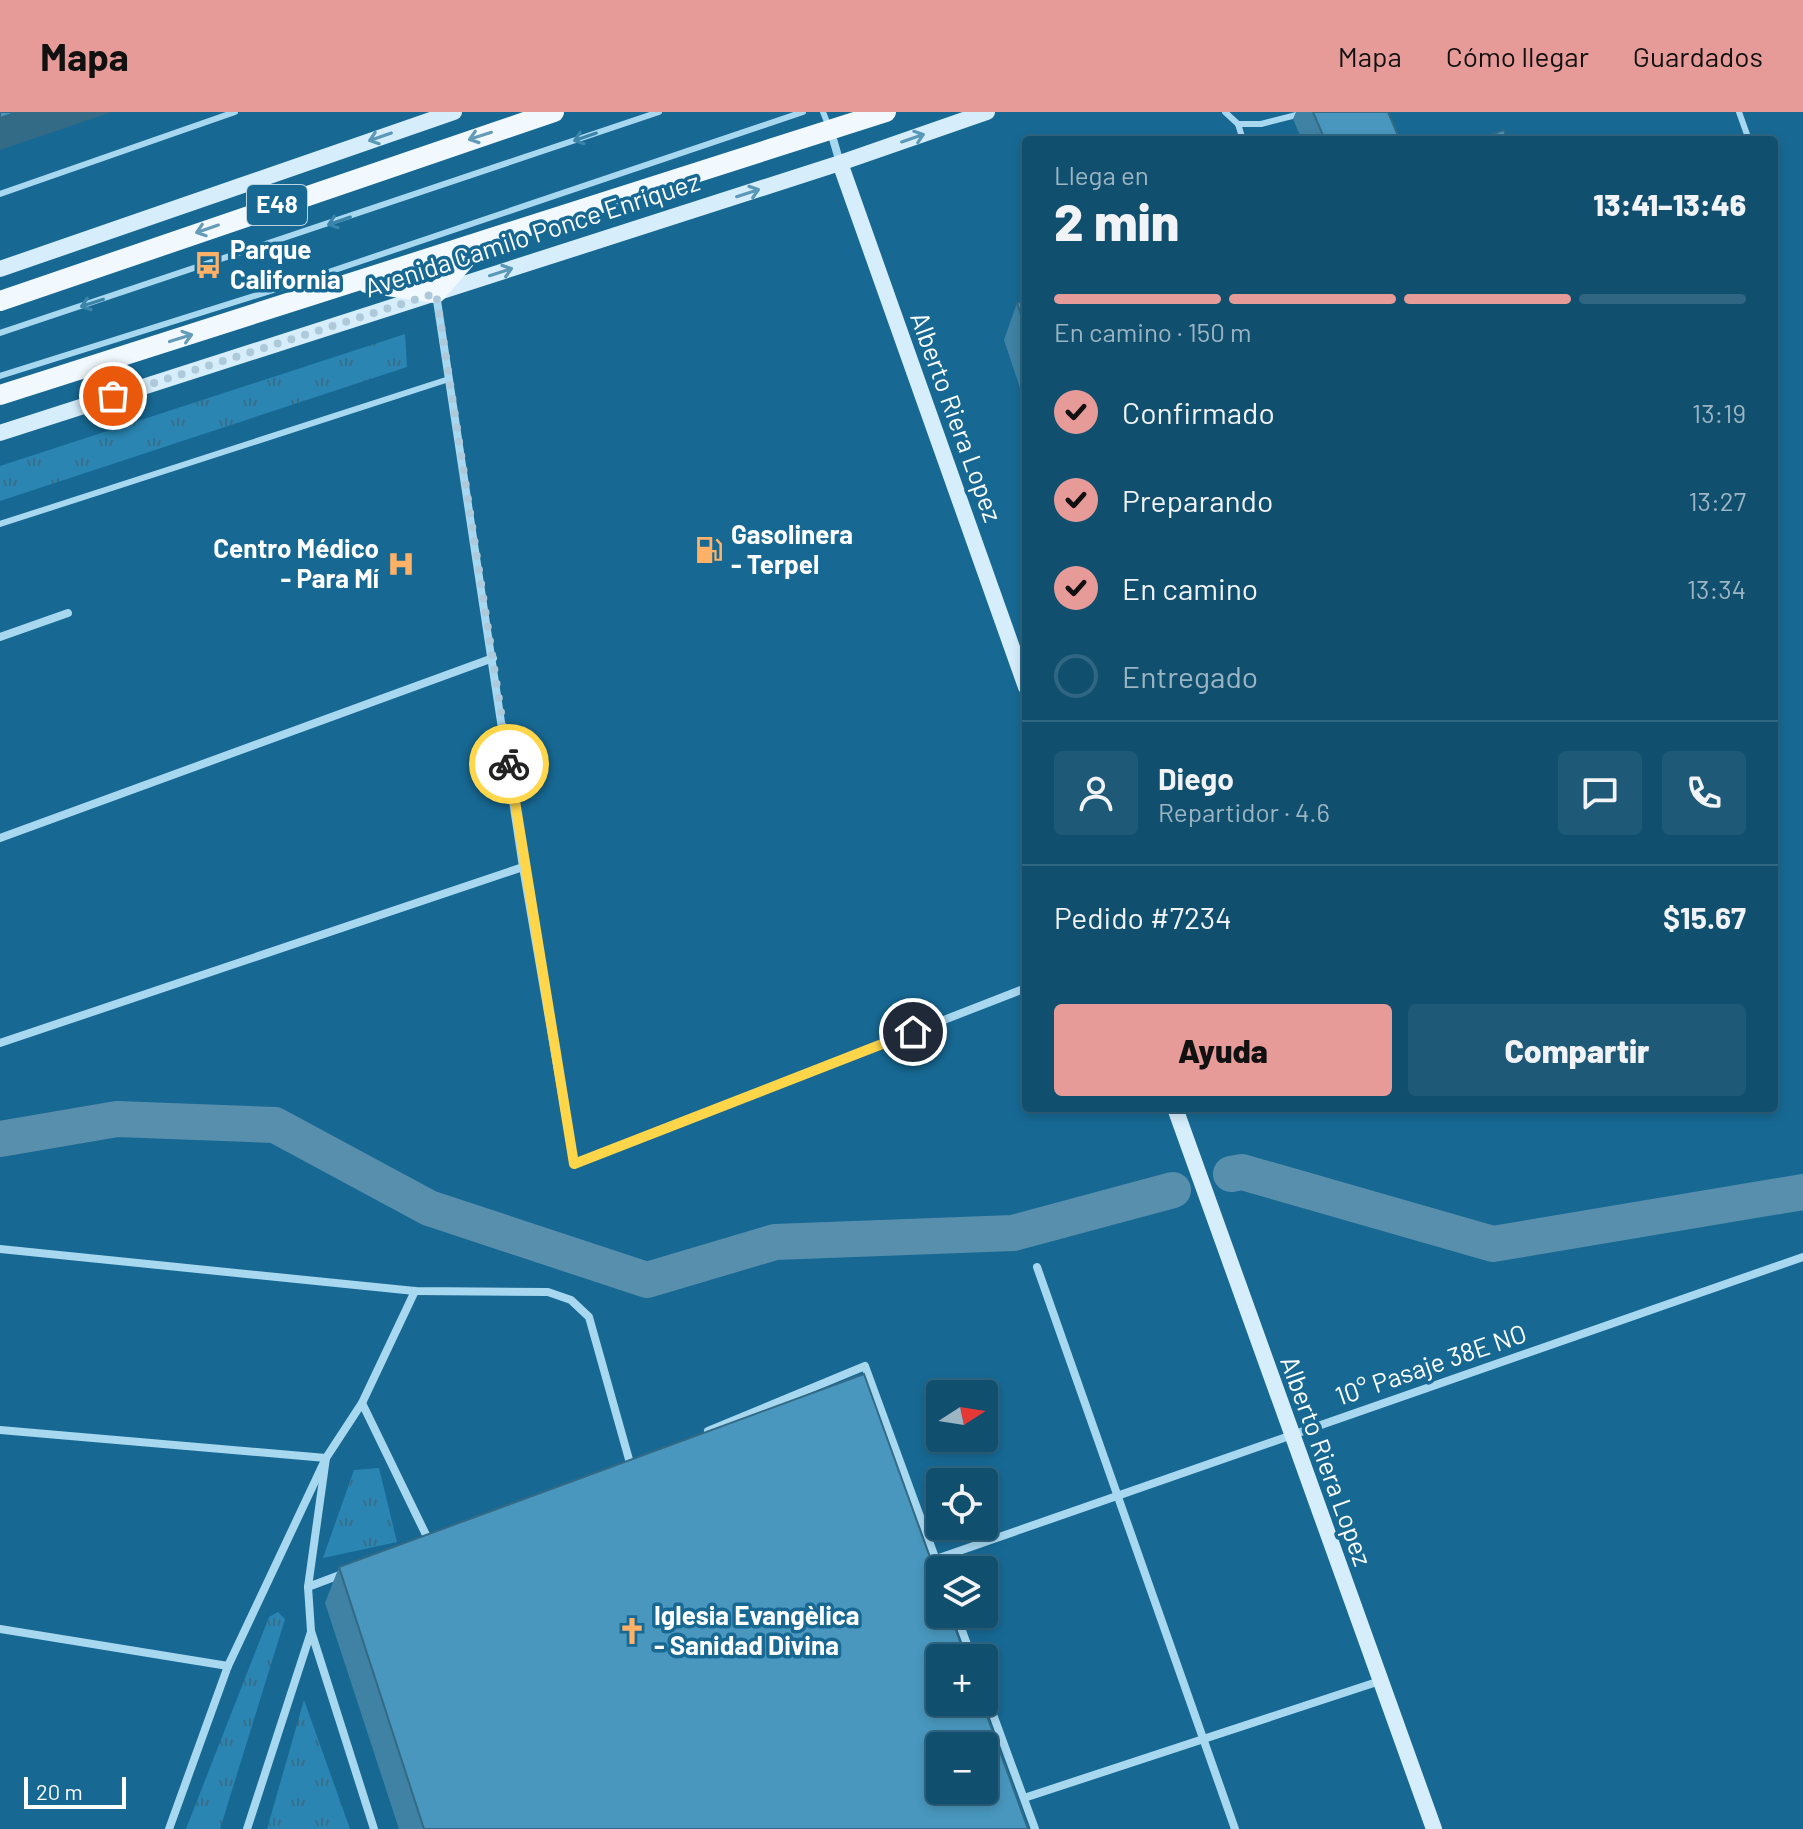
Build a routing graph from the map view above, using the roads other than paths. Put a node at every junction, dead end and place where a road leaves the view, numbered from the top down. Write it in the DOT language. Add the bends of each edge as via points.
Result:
graph roads {
  1 [pos="235,112"];
  2 [pos="454,112"];
  3 [pos="554,112"];
  4 [pos="659,112"];
  5 [pos="803,112"];
  6 [pos="823,112"];
  7 [pos="886,112"];
  8 [pos="987,112"];
  9 [pos="1225,112"];
  10 [pos="1308,112"];
  11 [pos="1739,112"];
  12 [pos="1238,124"];
  13 [pos="831,132"];
  14 [pos="1242,136"];
  15 [pos="1748,136"];
  16 [pos="840,163"];
  17 [pos="0,194"];
  18 [pos="478,245"];
  19 [pos="0,269"];
  20 [pos="359,282"];
  21 [pos="436,293"];
  22 [pos="0,301"];
  23 [pos="0,333"];
  24 [pos="0,376"];
  25 [pos="451,379"];
  26 [pos="0,395"];
  27 [pos="0,433"];
  28 [pos="0,524"];
  29 [pos="68,613"];
  30 [pos="0,637"];
  31 [pos="493,658"];
  32 [pos="1022,676"];
  33 [pos="0,838"];
  34 [pos="523,867"];
  35 [pos="1022,990"];
  36 [pos="0,1043"];
  37 [pos="1176,1112"];
  38 [pos="0,1249"];
  39 [pos="1803,1257"];
  40 [pos="1037,1267"];
  41 [pos="415,1291"];
  42 [pos="362,1403"];
  43 [pos="0,1430"];
  44 [pos="704,1433"];
  45 [pos="1291,1435"];
  46 [pos="645,1457"];
  47 [pos="326,1458"];
  48 [pos="630,1463"];
  49 [pos="616,1469"];
  50 [pos="1118,1496"];
  51 [pos="443,1536"];
  52 [pos="429,1541"];
  53 [pos="415,1547"];
  54 [pos="935,1556"];
  55 [pos="945,1556"];
  56 [pos="361,1567"];
  57 [pos="308,1587"];
  58 [pos="0,1629"];
  59 [pos="311,1631"];
  60 [pos="228,1666"];
  61 [pos="1380,1681"];
  62 [pos="994,1716"];
  63 [pos="1203,1739"];
  64 [pos="1024,1798"];
  65 [pos="169,1829"];
  66 [pos="247,1829"];
  67 [pos="374,1829"];
  68 [pos="1035,1829"];
  69 [pos="1235,1829"];
  70 [pos="1434,1829"];
  1 -- 17 [label="lane"];
  2 -- 19 [label="main road, E48, one-way"];
  3 -- 22 [label="main road, E48, one-way"];
  4 -- 23 [label="lane, one-way"];
  5 -- 24 [label="lane, Avenida Camilo Ponce Enríquez" via="305,280"];
  6 -- 13 [label="lane"];
  7 -- 13 [label="main road, Avenida Camilo Ponce Enríquez"];
  16 -- 8 [label="main road, Avenida Camilo Ponce Enríquez, one-way"];
  9 -- 12 [label="lane"];
  10 -- 12 [label="lane" via="1272,123"];
  11 -- 15 [label="lane"];
  12 -- 14 [label="lane"];
  13 -- 16 [label="street"];
  13 -- 18 [label="main road, Avenida Camilo Ponce Enríquez"];
  21 -- 16 [label="main road, Avenida Camilo Ponce Enríquez, one-way"];
  16 -- 32 [label="main road, Alberto Riera Lopez"];
  18 -- 20 [label="main road, Avenida Camilo Ponce Enríquez"];
  18 -- 21 [label="main road"];
  20 -- 21 [label="main road"];
  26 -- 20 [label="main road, Avenida Camilo Ponce Enríquez, one-way"];
  21 -- 25 [label="street"];
  21 -- 27 [label="main road, Avenida Camilo Ponce Enríquez"];
  25 -- 28 [label="lane"];
  25 -- 31 [label="street"];
  29 -- 30 [label="street"];
  31 -- 33 [label="street"];
  31 -- 34 [label="street"];
  34 -- 35 [label="street" via="574,1164"];
  34 -- 36 [label="street"];
  37 -- 45 [label="main road, Alberto Riera Lopez"];
  38 -- 41 [label="street"];
  39 -- 45 [label="street, 10° Pasaje 38E NO"];
  40 -- 50 [label="street"];
  41 -- 42 [label="street"];
  41 -- 48 [label="street" via="548,1292 571,1300 589,1317"];
  42 -- 47 [label="street"];
  42 -- 52 [label="street"];
  43 -- 47 [label="street"];
  44 -- 54 [label="street" via="865,1366"];
  45 -- 50 [label="street, 10° Pasaje 38E NO"];
  45 -- 61 [label="main road, Alberto Riera Lopez"];
  46 -- 48 [label="street"];
  47 -- 57 [label="street"];
  47 -- 60 [label="street"];
  48 -- 49 [label="street"];
  50 -- 55 [label="street, 10° Pasaje 38E NO"];
  50 -- 63 [label="street"];
  51 -- 52 [label="street"];
  52 -- 53 [label="street"];
  56 -- 57 [label="street"];
  57 -- 59 [label="street"];
  58 -- 60 [label="street"];
  59 -- 66 [label="street"];
  59 -- 67 [label="street"];
  60 -- 65 [label="street"];
  61 -- 63 [label="street"];
  61 -- 70 [label="main road, Alberto Riera Lopez"];
  62 -- 64 [label="street"];
  63 -- 64 [label="street"];
  63 -- 69 [label="street"];
  64 -- 68 [label="street"];
}
